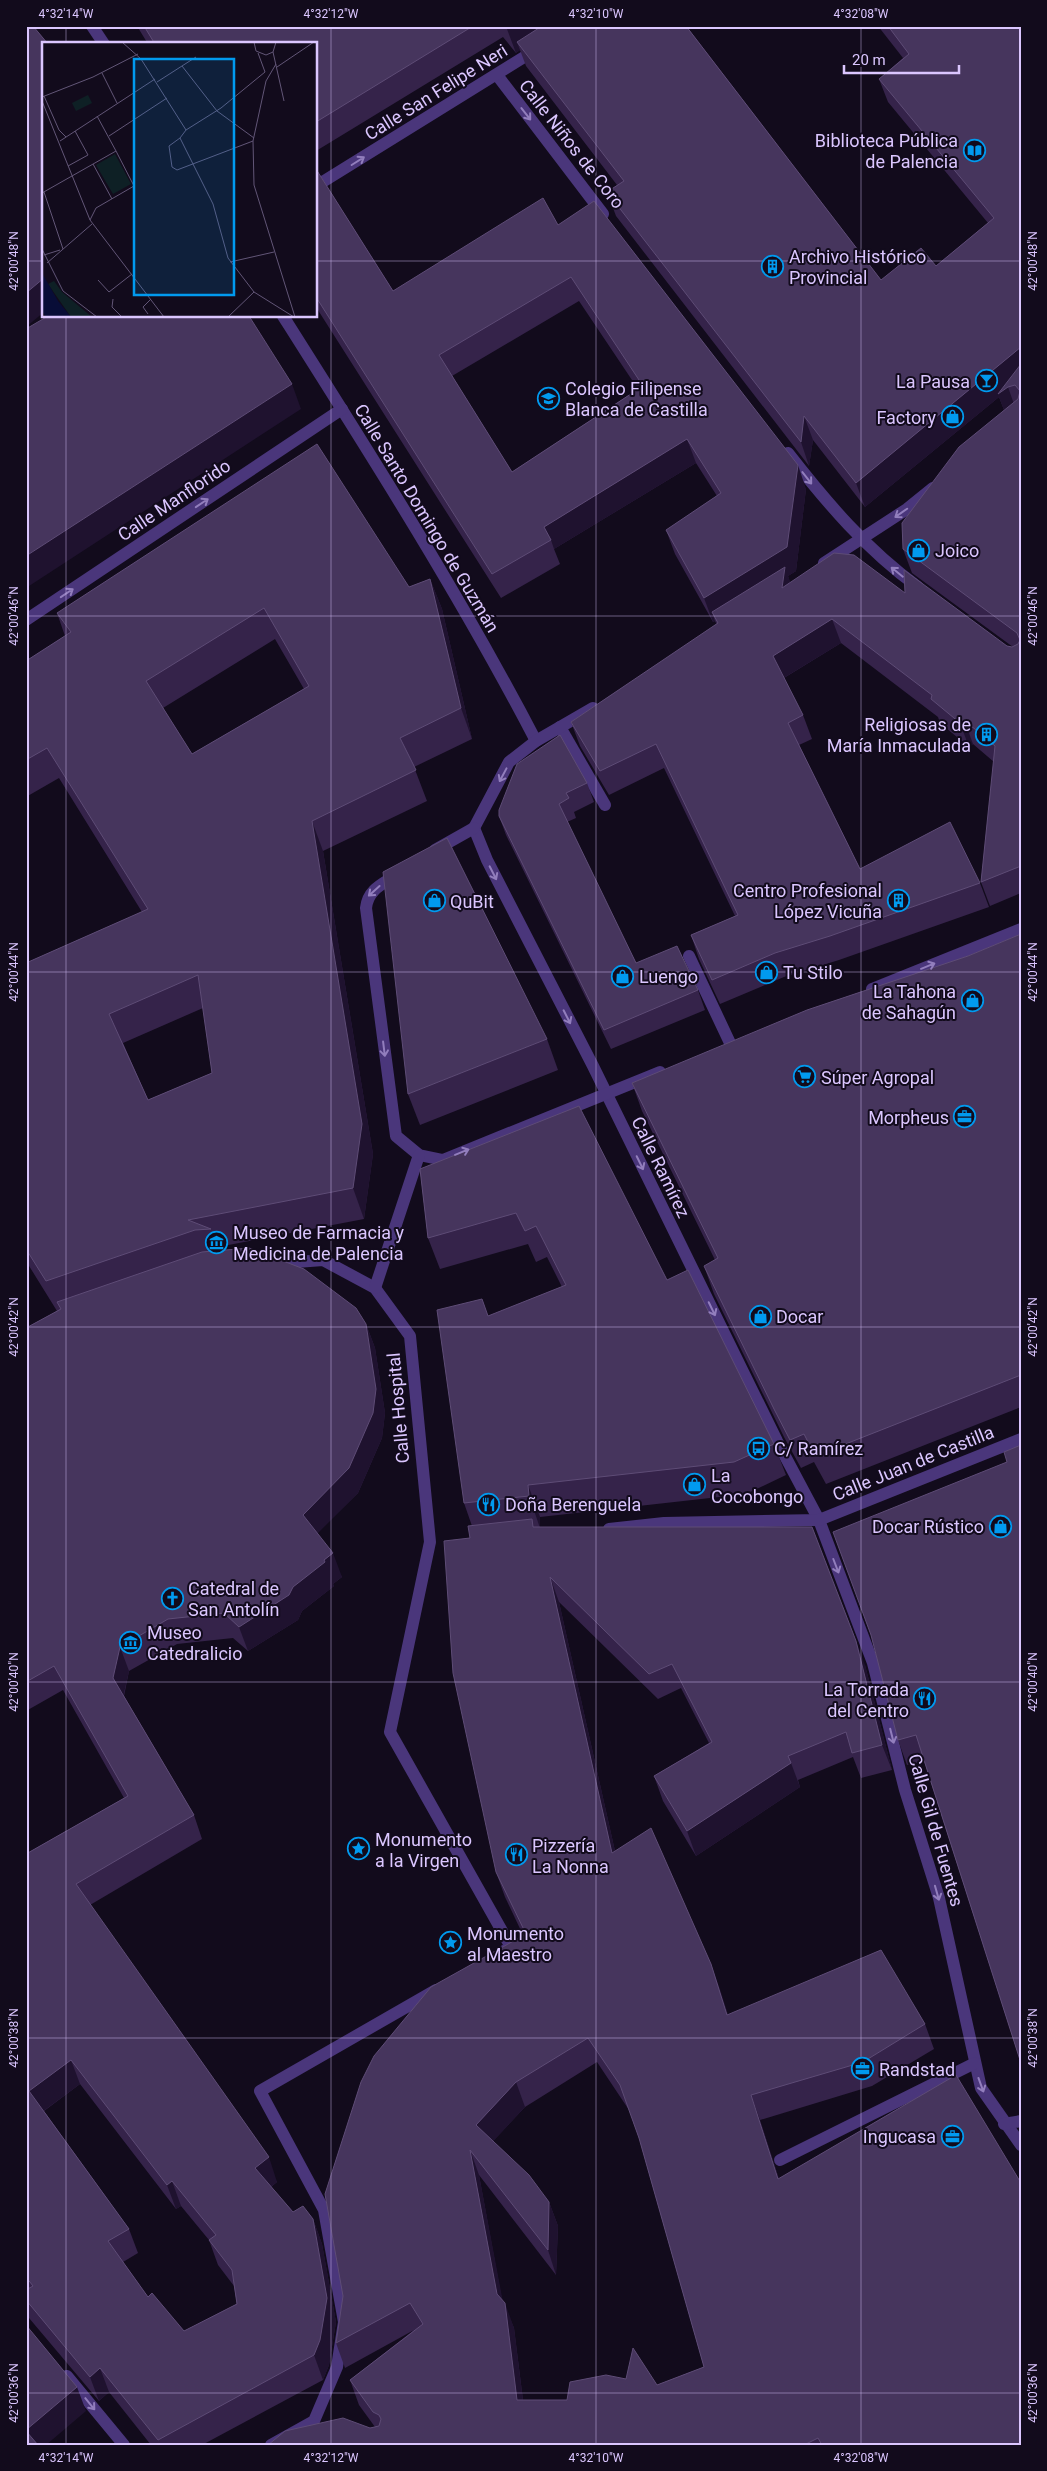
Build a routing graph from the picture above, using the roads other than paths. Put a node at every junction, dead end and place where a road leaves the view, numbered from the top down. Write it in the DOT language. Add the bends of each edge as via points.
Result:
graph roads {
  1 [pos="92,26"];
  2 [pos="551,40"];
  3 [pos="103,42"];
  4 [pos="497,75"];
  5 [pos="318,185"];
  6 [pos="611,223"];
  7 [pos="284,318"];
  8 [pos="342,410"];
  9 [pos="780,442"];
  10 [pos="945,478"];
  11 [pos="861,540"];
  12 [pos="812,570"];
  13 [pos="927,594"];
  14 [pos="26,620"];
  15 [pos="608,699"];
  16 [pos="560,727"];
  17 [pos="536,741"];
  18 [pos="605,805"];
  19 [pos="474,828"];
  20 [pos="426,856"];
  21 [pos="410,866"];
  22 [pos="1021,930"];
  23 [pos="689,956"];
  24 [pos="863,992"];
  25 [pos="730,1044"];
  26 [pos="675,1066"];
  27 [pos="606,1093"];
  28 [pos="419,1155"];
  29 [pos="258,1265"];
  30 [pos="375,1288"];
  31 [pos="1021,1439"];
  32 [pos="819,1520"];
  33 [pos="598,1530"];
  34 [pos="430,1542"];
  35 [pos="447,1543"];
  36 [pos="493,1957"];
  37 [pos="450,1982"];
  38 [pos="975,2062"];
  39 [pos="1021,2121"];
  40 [pos="1004,2124"];
  41 [pos="1021,2145"];
  42 [pos="780,2160"];
  43 [pos="62,2369"];
  44 [pos="124,2445"];
  45 [pos="271,2445"];
  1 -- 3 [label="street"];
  2 -- 4 [label="street, Calle San Felipe Neri"];
  5 -- 4 [label="street, Calle San Felipe Neri, one-way"];
  4 -- 6 [label="street, Calle Niños de Coro, one-way"];
  7 -- 8 [label="street, Calle Santo Domingo de Guzmán"];
  14 -- 8 [label="street, Calle Manflorido, one-way"];
  8 -- 17 [label="street, Calle Santo Domingo de Guzmán" via="506,684"];
  9 -- 11 [label="street, one-way"];
  10 -- 11 [label="street, one-way"];
  11 -- 12 [label="street"];
  13 -- 11 [label="street, one-way"];
  15 -- 16 [label="street"];
  16 -- 17 [label="street"];
  16 -- 18 [label="street"];
  17 -- 19 [label="street, one-way" via="509,762"];
  19 -- 20 [label="street"];
  19 -- 27 [label="street, Calle Ramírez, one-way" via="487,860"];
  21 -- 28 [label="street, one-way" via="371,892 366,908 396,1136"];
  24 -- 22 [label="street, one-way"];
  23 -- 25 [label="street"];
  26 -- 27 [label="street"];
  28 -- 27 [label="street, one-way" via="443,1160"];
  27 -- 32 [label="street, Calle Ramírez, one-way"];
  28 -- 30 [label="street"];
  29 -- 30 [label="street, Calle Hospital" via="323,1260"];
  30 -- 34 [label="street, Calle Hospital" via="410,1336"];
  31 -- 32 [label="street, Calle Juan de Castilla"];
  32 -- 33 [label="street" via="664,1523"];
  32 -- 38 [label="street, Calle Gil de Fuentes, one-way" via="873,1663 905,1790 939,1898"];
  34 -- 35 [label="street"];
  34 -- 36 [label="street, Calle Hospital" via="390,1732 511,1947"];
  37 -- 45 [label="street" via="260,2091 324,2210 344,2322 336,2367 318,2423"];
  38 -- 40 [label="street, Calle Gil de Fuentes, one-way" via="981,2088"];
  38 -- 42 [label="street"];
  39 -- 40 [label="street"];
  40 -- 41 [label="street, Calle Gil de Fuentes"];
  43 -- 44 [label="street, one-way"];
}
